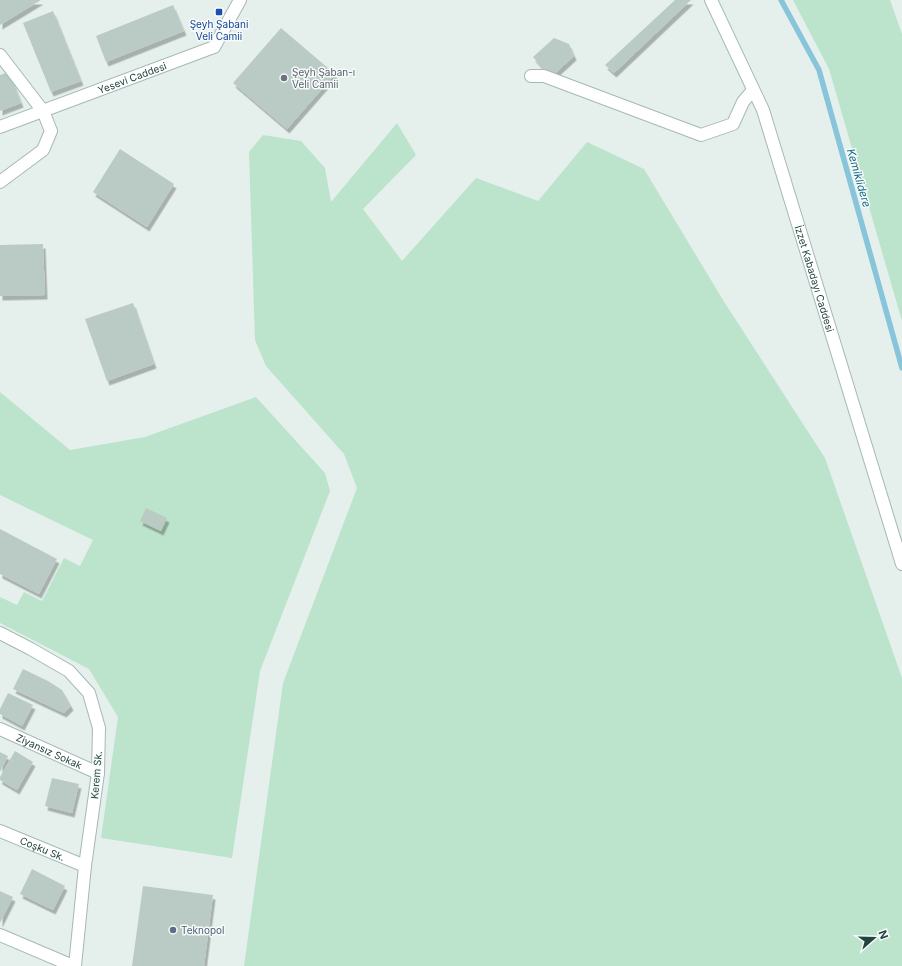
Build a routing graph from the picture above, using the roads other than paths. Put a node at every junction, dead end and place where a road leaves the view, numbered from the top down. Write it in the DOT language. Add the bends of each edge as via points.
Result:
graph roads {
  1 [pos="240,0"];
  2 [pos="711,0"];
  3 [pos="0,55"];
  4 [pos="531,76"];
  5 [pos="753,90"];
  6 [pos="43,111"];
  7 [pos="0,128"];
  8 [pos="0,182"];
  9 [pos="902,564"];
  10 [pos="0,633"];
  11 [pos="0,729"];
  12 [pos="98,773"];
  13 [pos="0,831"];
  14 [pos="85,866"];
  15 [pos="0,935"];
  16 [pos="74,966"];
  1 -- 6 [label="street, Yesevi Caddesi" via="214,47"];
  2 -- 5 [label="street, İzzet Kabadayı Caddesi"];
  3 -- 6 [label="street"];
  4 -- 5 [label="street" via="544,76 701,135 733,124 743,102"];
  5 -- 9 [label="street, İzzet Kabadayı Caddesi" via="765,118"];
  6 -- 7 [label="street, Yesevi Caddesi"];
  6 -- 8 [label="street" via="51,131 43,150"];
  10 -- 12 [label="street, Kerem Sk." via="69,671 89,693 99,728"];
  11 -- 12 [label="street, Ziyansız Sokak"];
  12 -- 14 [label="street, Kerem Sk."];
  13 -- 14 [label="street, Coşku Sk."];
  14 -- 16 [label="street, Kerem Sk."];
  15 -- 16 [label="street"];
}
